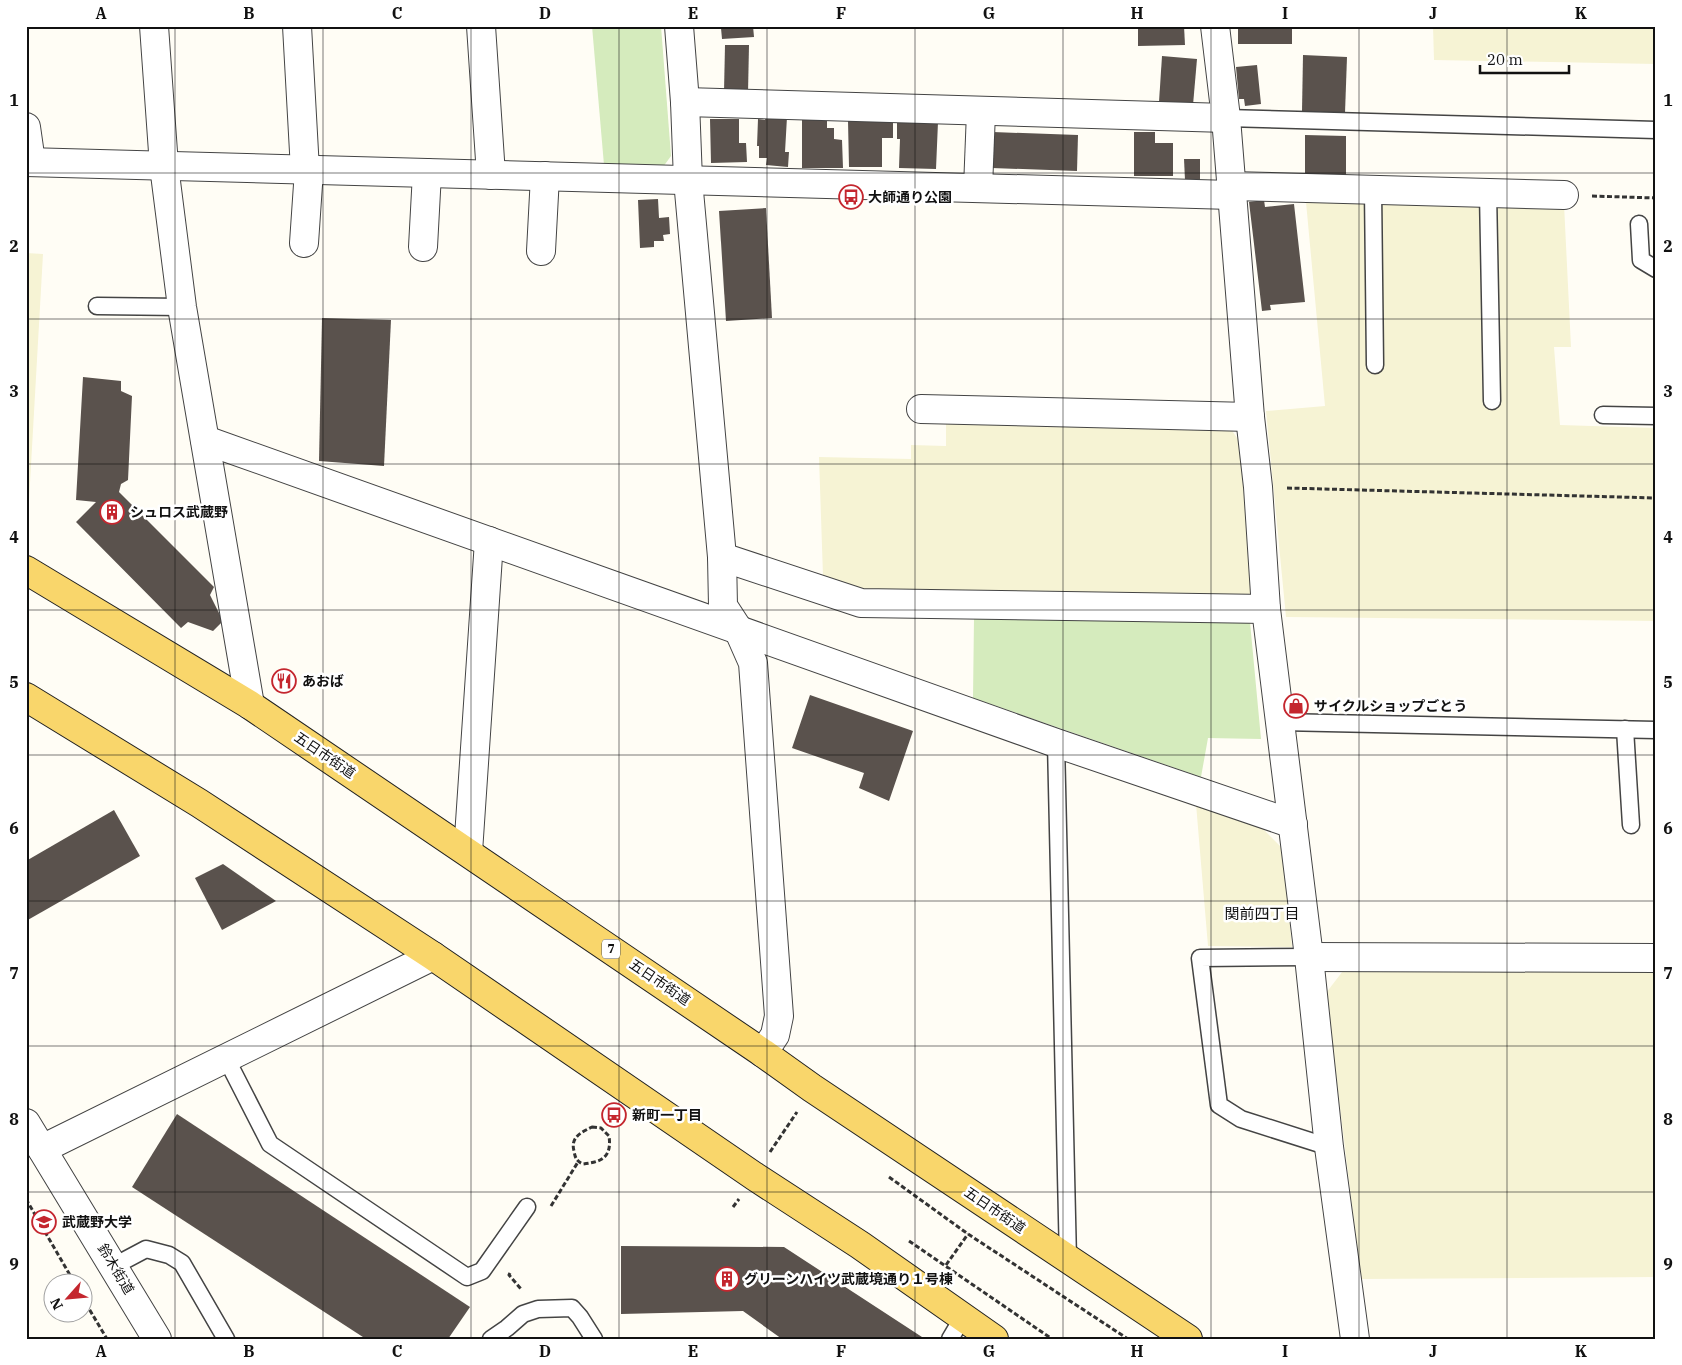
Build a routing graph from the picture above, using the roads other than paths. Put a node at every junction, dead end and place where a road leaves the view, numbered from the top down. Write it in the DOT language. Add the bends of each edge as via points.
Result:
graph roads {
  1 [pos="154,26"];
  2 [pos="297,26"];
  3 [pos="481,26"];
  4 [pos="679,26"];
  5 [pos="1216,26"];
  6 [pos="685,102"];
  7 [pos="981,112"];
  8 [pos="1226,118"];
  9 [pos="26,127"];
  10 [pos="1656,130"];
  11 [pos="29,162"];
  12 [pos="164,166"];
  13 [pos="307,170"];
  14 [pos="427,173"];
  15 [pos="491,175"];
  16 [pos="545,176"];
  17 [pos="688,180"];
  18 [pos="978,188"];
  19 [pos="1231,190"];
  20 [pos="1373,190"];
  21 [pos="1488,192"];
  22 [pos="1564,195"];
  23 [pos="1638,224"];
  24 [pos="304,243"];
  25 [pos="423,247"];
  26 [pos="541,251"];
  27 [pos="1656,270"];
  28 [pos="97,306"];
  29 [pos="182,307"];
  30 [pos="1375,365"];
  31 [pos="1492,401"];
  32 [pos="921,409"];
  33 [pos="1603,415"];
  34 [pos="1656,416"];
  35 [pos="1250,417"];
  36 [pos="204,440"];
  37 [pos="489,540"];
  38 [pos="722,558"];
  39 [pos="26,570"];
  40 [pos="1266,609"];
  41 [pos="738,629"];
  42 [pos="26,697"];
  43 [pos="250,705"];
  44 [pos="1280,722"];
  45 [pos="1625,729"];
  46 [pos="1656,730"];
  47 [pos="1056,743"];
  48 [pos="1293,824"];
  49 [pos="1631,825"];
  50 [pos="468,852"];
  51 [pos="433,956"];
  52 [pos="1308,957"];
  53 [pos="1656,958"];
  54 [pos="764,1053"];
  55 [pos="226,1058"];
  56 [pos="26,1123"];
  57 [pos="1329,1147"];
  58 [pos="42,1149"];
  59 [pos="527,1208"];
  60 [pos="1068,1260"];
  61 [pos="114,1266"];
  62 [pos="956,1328"];
  63 [pos="157,1339"];
  64 [pos="226,1339"];
  65 [pos="491,1339"];
  66 [pos="594,1339"];
  67 [pos="994,1339"];
  68 [pos="1188,1339"];
  69 [pos="1355,1339"];
  1 -- 12 [label="street"];
  2 -- 13 [label="street"];
  3 -- 15 [label="street"];
  4 -- 6 [label="street"];
  5 -- 8 [label="street"];
  6 -- 7 [label="street"];
  6 -- 17 [label="street"];
  7 -- 8 [label="street"];
  7 -- 18 [label="street"];
  8 -- 10 [label="lane"];
  8 -- 19 [label="street"];
  9 -- 11 [label="street"];
  11 -- 12 [label="street"];
  12 -- 13 [label="street"];
  12 -- 29 [label="street"];
  13 -- 14 [label="street"];
  13 -- 24 [label="street"];
  14 -- 15 [label="street"];
  14 -- 25 [label="street"];
  15 -- 16 [label="street"];
  16 -- 17 [label="street"];
  16 -- 26 [label="street"];
  17 -- 18 [label="street"];
  17 -- 38 [label="street"];
  18 -- 19 [label="street"];
  19 -- 20 [label="street"];
  19 -- 35 [label="street"];
  20 -- 21 [label="street"];
  20 -- 30 [label="lane"];
  21 -- 22 [label="street"];
  21 -- 31 [label="lane"];
  23 -- 27 [label="lane" via="1641,260"];
  28 -- 29 [label="lane"];
  29 -- 36 [label="street"];
  32 -- 35 [label="street"];
  33 -- 34 [label="lane"];
  35 -- 40 [label="street"];
  36 -- 37 [label="street"];
  36 -- 43 [label="street"];
  37 -- 41 [label="street"];
  37 -- 50 [label="street"];
  38 -- 40 [label="street" via="861,603"];
  38 -- 41 [label="street" via="723,606"];
  39 -- 43 [label="main road, 五日市街道 / 7"];
  40 -- 44 [label="street"];
  41 -- 47 [label="street"];
  41 -- 54 [label="street" via="753,663 780,1016 775,1035"];
  42 -- 51 [label="main road" via="199,803"];
  43 -- 50 [label="main road, 五日市街道 / 7"];
  44 -- 45 [label="lane"];
  44 -- 48 [label="street"];
  45 -- 46 [label="lane"];
  45 -- 49 [label="lane"];
  47 -- 48 [label="street"];
  47 -- 60 [label="lane"];
  48 -- 52 [label="street"];
  50 -- 54 [label="main road, 五日市街道 / 7"];
  51 -- 55 [label="street"];
  51 -- 62 [label="main road" via="860,1245"];
  52 -- 53 [label="street"];
  52 -- 57 [label="street"];
  52 -- 57 [label="lane" via="1200,958 1219,1104 1241,1119"];
  54 -- 60 [label="main road, 五日市街道 / 7"];
  55 -- 58 [label="street"];
  55 -- 59 [label="lane" via="270,1144 467,1277 482,1271"];
  56 -- 58 [label="street, 鈴木街道"];
  57 -- 69 [label="street"];
  58 -- 61 [label="street, 鈴木街道"];
  60 -- 68 [label="main road, 五日市街道 / 7"];
  61 -- 63 [label="street, 鈴木街道"];
  61 -- 64 [label="lane" via="146,1249 169,1254 182,1263"];
  62 -- 67 [label="main road"];
  65 -- 66 [label="lane" via="523,1314 538,1309 572,1308"];
}
